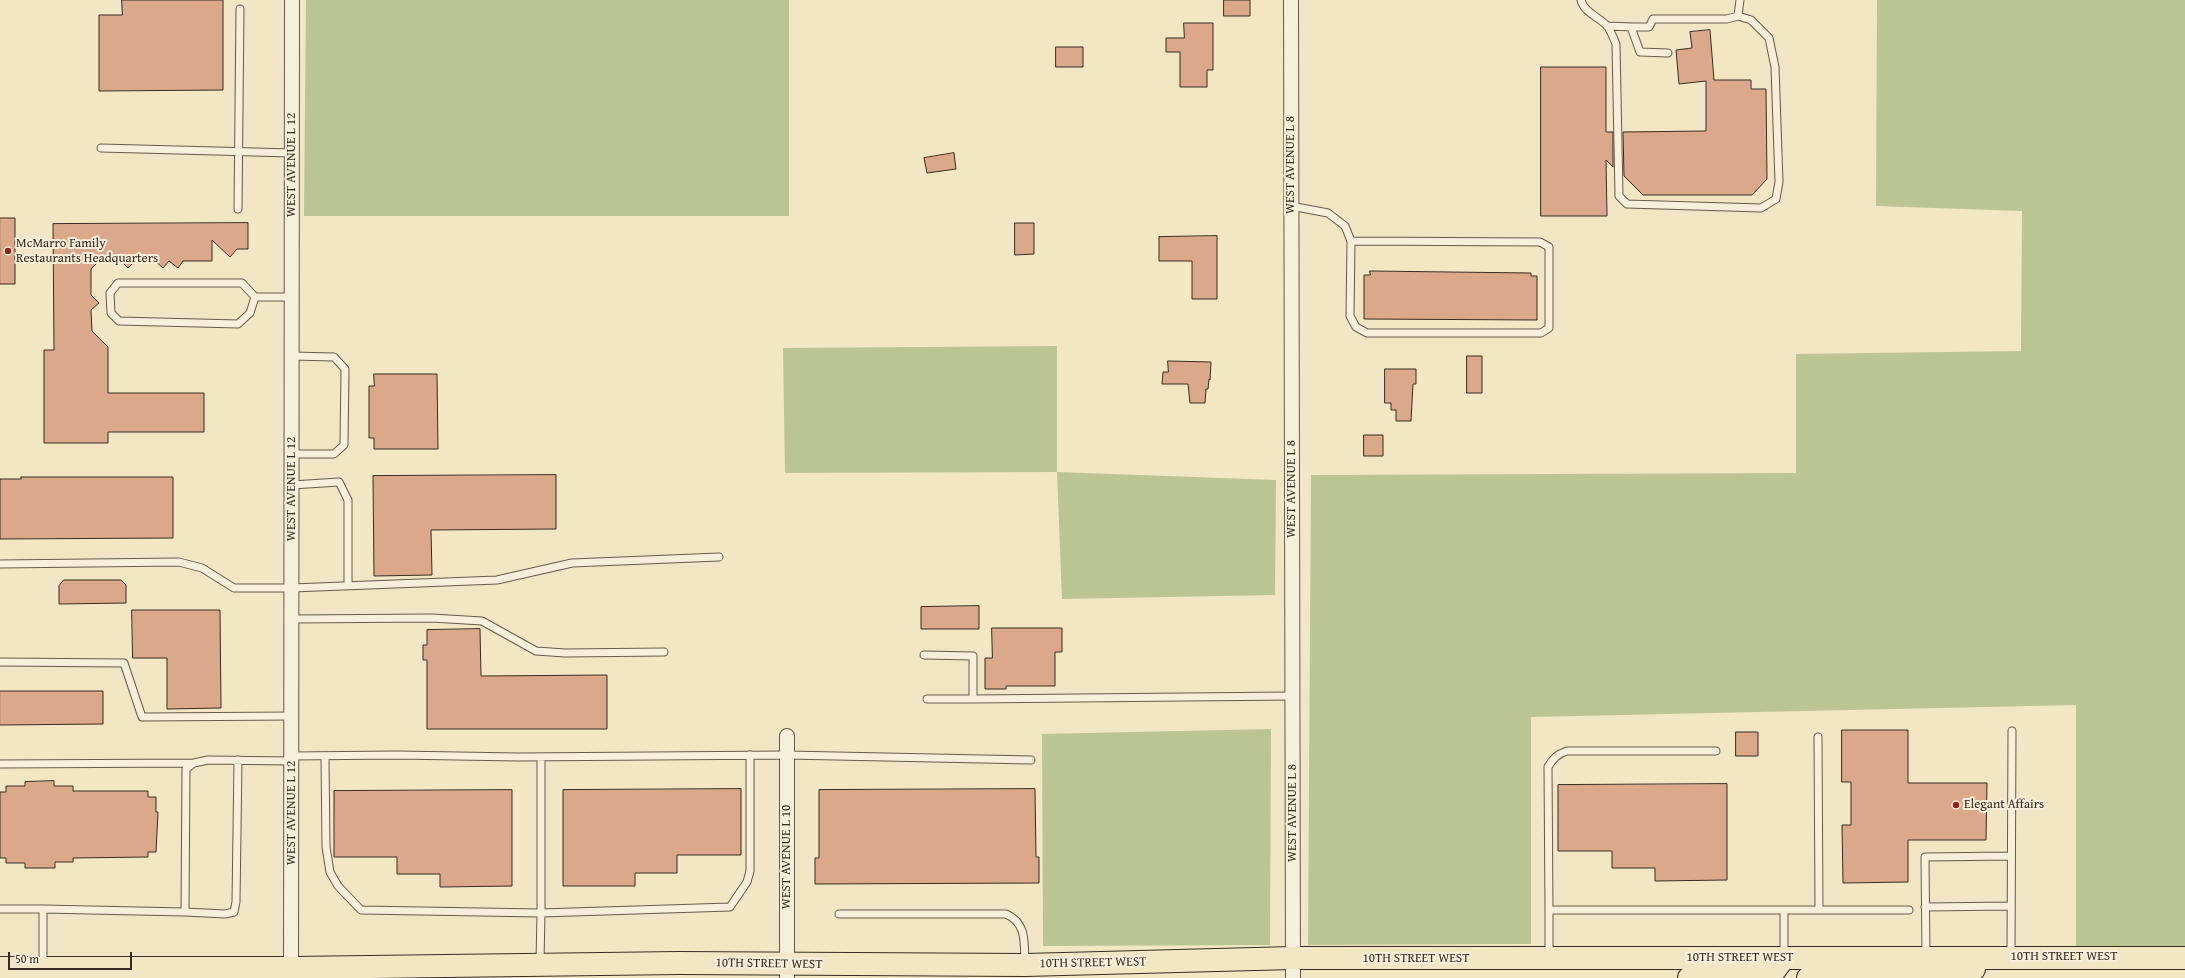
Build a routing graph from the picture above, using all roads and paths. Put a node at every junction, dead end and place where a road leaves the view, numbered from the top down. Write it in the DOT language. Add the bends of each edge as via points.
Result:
graph roads {
  1 [pos="292,0"];
  2 [pos="1290,0"];
  3 [pos="1581,0"];
  4 [pos="1740,0"];
  5 [pos="240,9"];
  6 [pos="1738,16"];
  7 [pos="1607,26"];
  8 [pos="1634,27"];
  9 [pos="1668,53"];
  10 [pos="101,148"];
  11 [pos="239,152"];
  12 [pos="292,153"];
  13 [pos="1291,206"];
  14 [pos="238,209"];
  15 [pos="1351,241"];
  16 [pos="255,297"];
  17 [pos="292,297"];
  18 [pos="292,356"];
  19 [pos="292,454"];
  20 [pos="292,485"];
  21 [pos="719,557"];
  22 [pos="0,564"];
  23 [pos="348,586"];
  24 [pos="292,588"];
  25 [pos="292,619"];
  26 [pos="664,652"];
  27 [pos="924,655"];
  28 [pos="0,662"];
  29 [pos="1292,696"];
  30 [pos="927,699"];
  31 [pos="973,699"];
  32 [pos="292,716"];
  33 [pos="2012,731"];
  34 [pos="787,736"];
  35 [pos="1818,737"];
  36 [pos="1716,751"];
  37 [pos="750,755"];
  38 [pos="787,755"];
  39 [pos="325,756"];
  40 [pos="541,757"];
  41 [pos="292,758"];
  42 [pos="238,760"];
  43 [pos="1031,760"];
  44 [pos="194,763"];
  45 [pos="0,764"];
  46 [pos="2011,856"];
  47 [pos="2011,906"];
  48 [pos="1925,907"];
  49 [pos="0,909"];
  50 [pos="43,909"];
  51 [pos="1549,910"];
  52 [pos="1784,910"];
  53 [pos="1819,910"];
  54 [pos="1909,910"];
  55 [pos="185,912"];
  56 [pos="540,913"];
  57 [pos="839,914"];
  58 [pos="2005,957"];
  59 [pos="1784,958"];
  60 [pos="1926,958"];
  61 [pos="2185,958"];
  62 [pos="1549,959"];
  63 [pos="1169,961"];
  64 [pos="1025,965"];
  65 [pos="540,966"];
  66 [pos="0,968"];
  67 [pos="43,968"];
  68 [pos="1293,968"];
  69 [pos="787,972"];
  70 [pos="291,973"];
  71 [pos="1072,978"];
  72 [pos="1689,978"];
  73 [pos="1808,978"];
  1 -- 12 [label="street, WEST AVENUE L 12"];
  2 -- 13 [label="street, WEST AVENUE L 8"];
  3 -- 7 [label="lane" via="1593,16"];
  4 -- 6 [label="lane"];
  5 -- 11 [label="lane"];
  6 -- 7 [label="lane" via="1751,20 1769,38 1775,66 1779,182 1776,199 1762,208 1628,204 1619,196 1616,44"];
  6 -- 8 [label="lane" via="1727,19 1653,19 1649,27"];
  7 -- 8 [label="lane"];
  8 -- 9 [label="lane" via="1631,27 1640,52"];
  10 -- 11 [label="lane"];
  11 -- 12 [label="lane"];
  11 -- 14 [label="lane"];
  12 -- 17 [label="street, WEST AVENUE L 12"];
  13 -- 15 [label="lane" via="1328,213 1345,226"];
  13 -- 29 [label="street, WEST AVENUE L 8"];
  15 -- 15 [label="lane" via="1540,242 1549,247 1549,328 1541,333 1367,333 1356,327 1350,316"];
  16 -- 16 [label="lane" via="242,283 118,283 110,294 111,313 119,321 238,324 250,313"];
  16 -- 17 [label="lane"];
  17 -- 18 [label="street, WEST AVENUE L 12"];
  18 -- 19 [label="street, WEST AVENUE L 12"];
  18 -- 19 [label="lane" via="334,357 345,369 344,445 334,454"];
  19 -- 20 [label="street, WEST AVENUE L 12"];
  20 -- 23 [label="lane" via="339,482 348,500"];
  20 -- 24 [label="street, WEST AVENUE L 12"];
  21 -- 23 [label="lane" via="572,562 497,580"];
  22 -- 24 [label="lane" via="179,562 202,568 234,588"];
  23 -- 24 [label="lane"];
  24 -- 25 [label="street, WEST AVENUE L 12"];
  25 -- 26 [label="lane" via="432,618 482,621 536,651"];
  25 -- 32 [label="street, WEST AVENUE L 12"];
  27 -- 31 [label="lane" via="973,656"];
  28 -- 32 [label="lane" via="124,663 142,717"];
  29 -- 31 [label="lane"];
  29 -- 68 [label="street, WEST AVENUE L 8"];
  30 -- 31 [label="lane"];
  32 -- 41 [label="street, WEST AVENUE L 12"];
  33 -- 46 [label="lane"];
  34 -- 38 [label="street, WEST AVENUE L 10"];
  35 -- 53 [label="lane"];
  36 -- 51 [label="lane" via="1568,751 1558,754 1548,767"];
  37 -- 38 [label="lane"];
  37 -- 40 [label="lane"];
  37 -- 56 [label="lane" via="750,871 744,888 730,907"];
  38 -- 43 [label="lane"];
  38 -- 69 [label="street, WEST AVENUE L 10"];
  39 -- 40 [label="lane"];
  39 -- 41 [label="lane"];
  39 -- 56 [label="lane" via="326,846 330,872 338,886 361,910"];
  40 -- 56 [label="lane"];
  41 -- 42 [label="lane"];
  41 -- 70 [label="street, WEST AVENUE L 12"];
  42 -- 44 [label="lane" via="208,760"];
  42 -- 55 [label="lane" via="234,912"];
  44 -- 45 [label="lane"];
  44 -- 55 [label="lane" via="186,769"];
  46 -- 47 [label="lane"];
  46 -- 48 [label="lane" via="1925,857"];
  47 -- 48 [label="lane"];
  47 -- 58 [label="lane"];
  48 -- 60 [label="lane"];
  49 -- 50 [label="lane"];
  50 -- 55 [label="lane"];
  50 -- 67 [label="lane"];
  51 -- 52 [label="lane"];
  51 -- 62 [label="lane"];
  52 -- 53 [label="lane"];
  52 -- 59 [label="lane"];
  53 -- 54 [label="lane"];
  56 -- 65 [label="lane"];
  57 -- 64 [label="lane" via="1006,914 1015,918 1023,930"];
  58 -- 60 [label="main road, 10TH STREET WEST"];
  58 -- 61 [label="main road, 10TH STREET WEST"];
  58 -- 73 [label="main road" via="1979,968 1955,973 1846,974"];
  59 -- 60 [label="main road, 10TH STREET WEST"];
  59 -- 62 [label="main road, 10TH STREET WEST"];
  59 -- 72 [label="main road" via="1775,970 1762,975"];
  62 -- 68 [label="main road, 10TH STREET WEST"];
  63 -- 64 [label="main road, 10TH STREET WEST"];
  63 -- 68 [label="main road, 10TH STREET WEST"];
  63 -- 71 [label="main road" via="1123,977"];
  64 -- 69 [label="main road, 10TH STREET WEST"];
  65 -- 69 [label="main road, 10TH STREET WEST" via="679,963"];
  65 -- 70 [label="main road, 10TH STREET WEST"];
  66 -- 67 [label="main road, 10TH STREET WEST"];
  67 -- 70 [label="main road, 10TH STREET WEST"];
}
